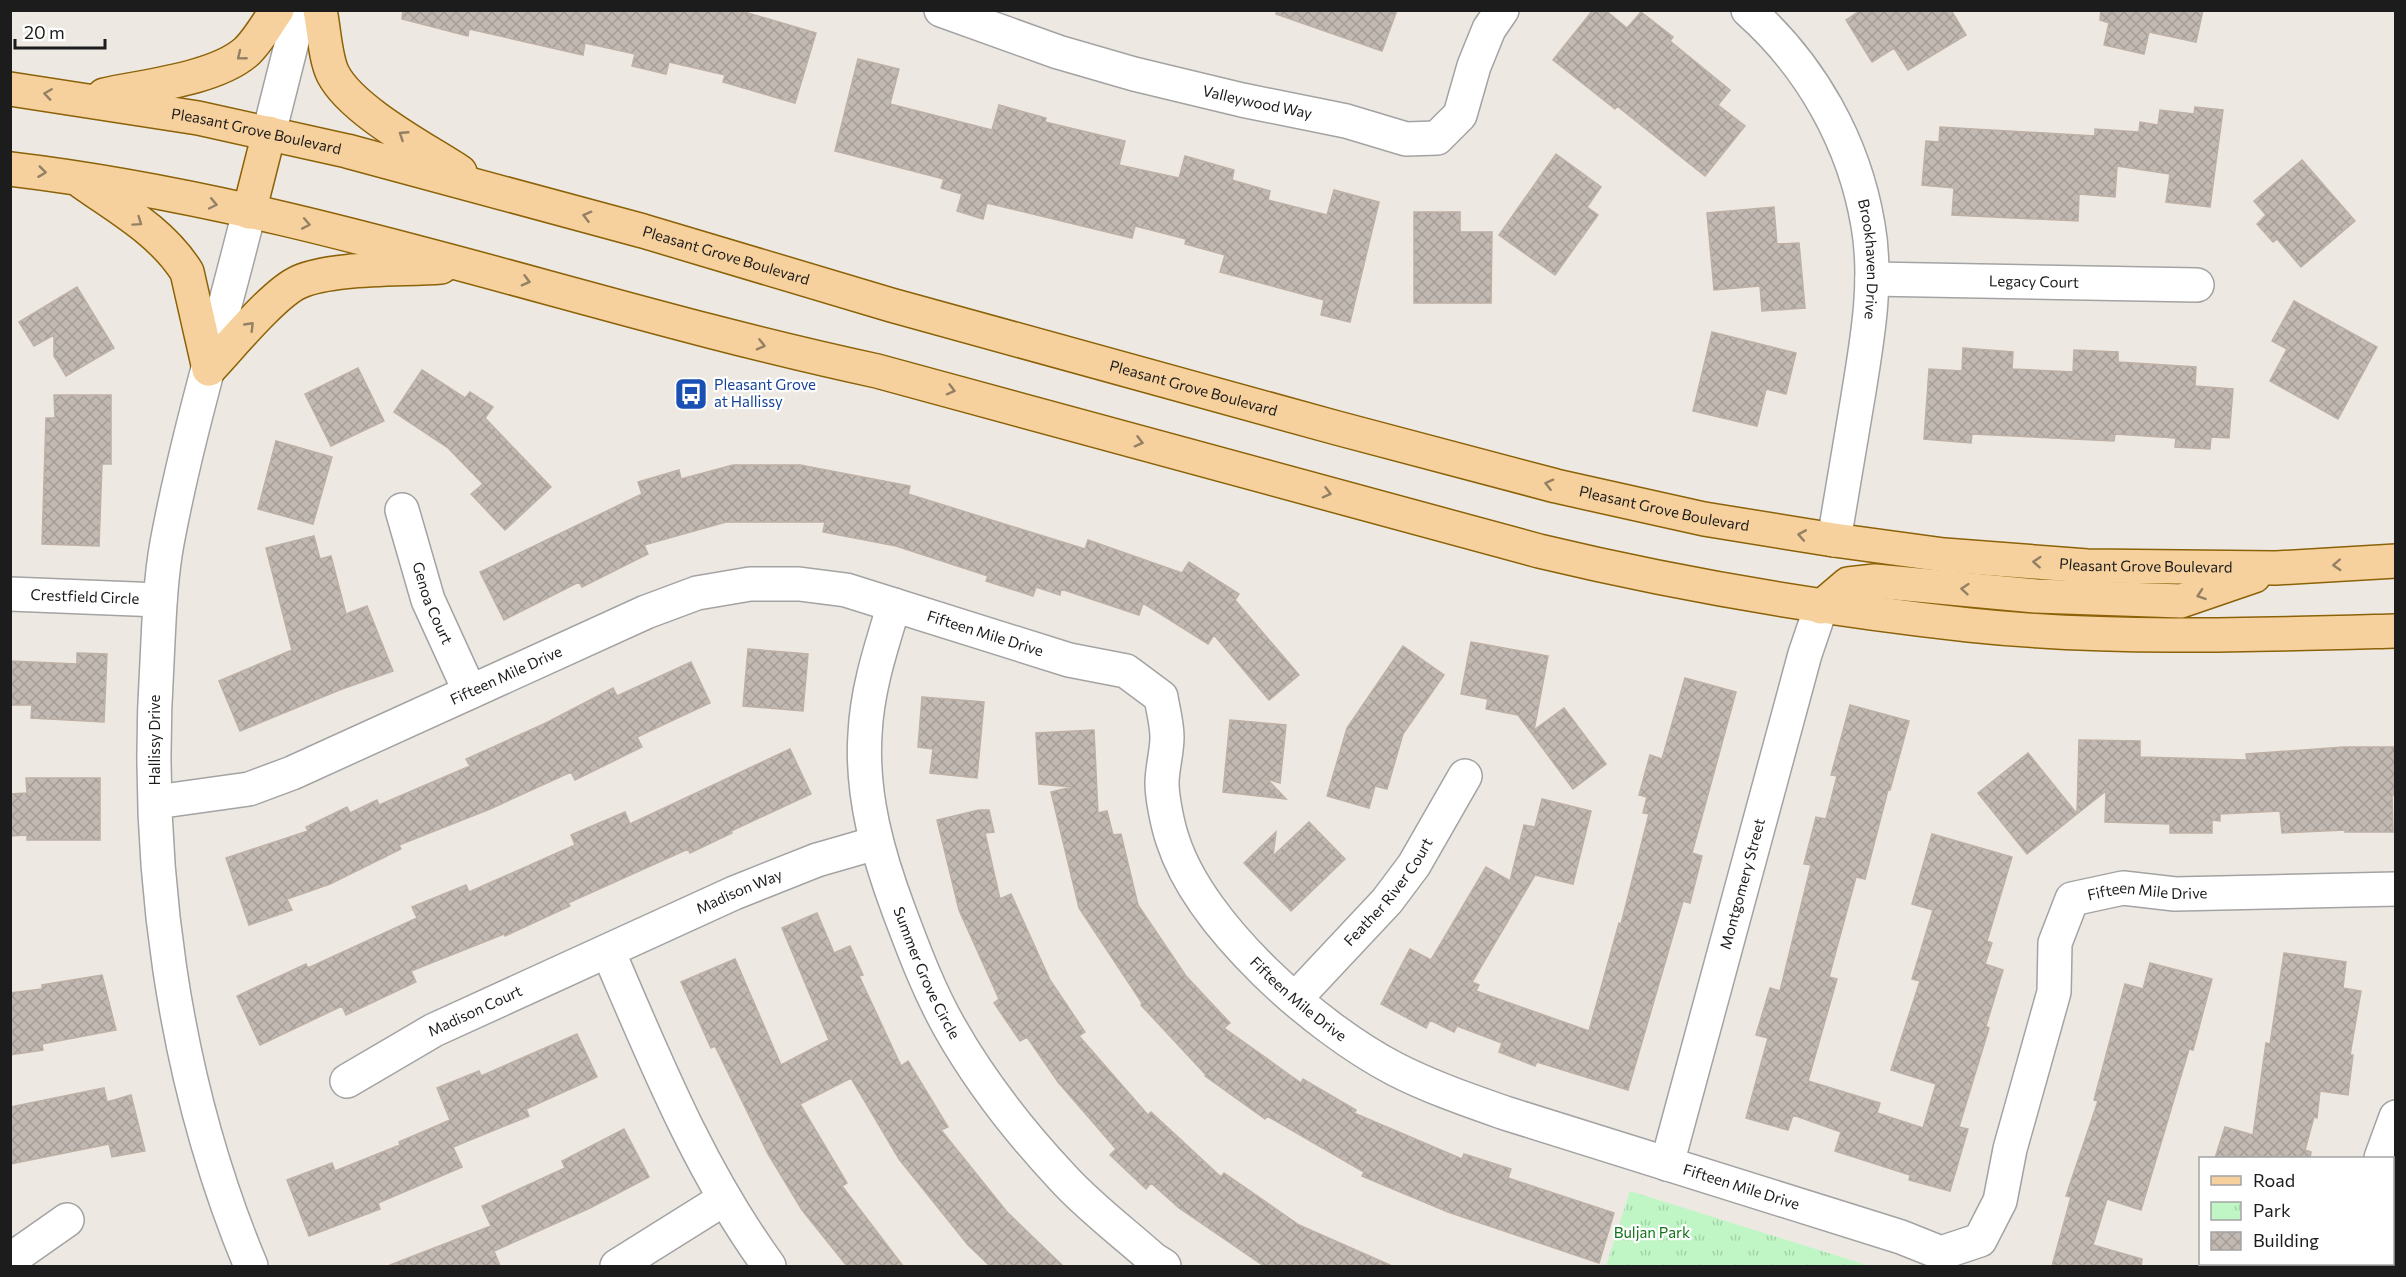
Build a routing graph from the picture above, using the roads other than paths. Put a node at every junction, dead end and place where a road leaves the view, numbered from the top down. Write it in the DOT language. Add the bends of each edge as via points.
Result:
graph roads {
  1 [pos="277,10"];
  2 [pos="300,10"];
  3 [pos="320,10"];
  4 [pos="941,10"];
  5 [pos="1502,10"];
  6 [pos="1748,10"];
  7 [pos="10,89"];
  8 [pos="85,99"];
  9 [pos="269,133"];
  10 [pos="10,168"];
  11 [pos="73,176"];
  12 [pos="487,189"];
  13 [pos="249,212"];
  14 [pos="470,266"];
  15 [pos="1872,279"];
  16 [pos="2197,285"];
  17 [pos="209,369"];
  18 [pos="402,510"];
  19 [pos="1834,540"];
  20 [pos="2396,561"];
  21 [pos="2276,568"];
  22 [pos="10,594"];
  23 [pos="160,600"];
  24 [pos="894,605"];
  25 [pos="1821,607"];
  26 [pos="2396,631"];
  27 [pos="470,692"];
  28 [pos="1465,776"];
  29 [pos="156,802"];
  30 [pos="876,843"];
  31 [pos="2396,889"];
  32 [pos="608,951"];
  33 [pos="1296,998"];
  34 [pos="347,1081"];
  35 [pos="2396,1117"];
  36 [pos="2381,1157"];
  37 [pos="1667,1164"];
  38 [pos="724,1199"];
  39 [pos="68,1220"];
  40 [pos="10,1260"];
  41 [pos="251,1266"];
  42 [pos="617,1266"];
  43 [pos="769,1266"];
  44 [pos="1164,1266"];
  1 -- 8 [label="main road, one-way" via="248,50 231,63 205,73"];
  2 -- 9 [label="street"];
  12 -- 3 [label="main road, one-way" via="360,107 342,89 332,72"];
  4 -- 5 [label="street, Valleywood Way" via="1058,52 1134,74 1346,121 1406,139 1437,138 1460,115 1474,66 1489,29"];
  6 -- 15 [label="street, Brookhaven Drive" via="1796,61 1842,136 1858,178 1869,226"];
  8 -- 7 [label="main road, Pleasant Grove Boulevard, one-way"];
  8 -- 9 [label="main road, Pleasant Grove Boulevard"];
  9 -- 12 [label="main road, Pleasant Grove Boulevard"];
  9 -- 13 [label="main road"];
  10 -- 11 [label="main road, one-way"];
  11 -- 13 [label="main road, one-way"];
  11 -- 17 [label="main road, one-way" via="157,235 179,259 187,272"];
  19 -- 12 [label="main road, Pleasant Grove Boulevard, one-way" via="1704,519 1544,483 952,322 726,254"];
  13 -- 14 [label="main road, one-way"];
  13 -- 17 [label="street, Hallissy Drive"];
  17 -- 14 [label="main road, one-way" via="274,301 297,283 324,274"];
  14 -- 25 [label="main road, one-way" via="737,339 878,371 1539,551 1614,569"];
  15 -- 16 [label="street, Legacy Court"];
  15 -- 19 [label="street, Brookhaven Drive" via="1868,331"];
  17 -- 23 [label="street, Hallissy Drive" via="167,545"];
  18 -- 27 [label="street, Genoa Court" via="428,600"];
  21 -- 19 [label="main road, Pleasant Grove Boulevard, one-way" via="2088,566 1944,555"];
  20 -- 21 [label="main road, Pleasant Grove Boulevard, one-way"];
  21 -- 25 [label="main road, one-way" via="2181,601 2036,596 1875,581 1848,584"];
  22 -- 23 [label="street, Crestfield Circle"];
  23 -- 29 [label="street, Hallissy Drive" via="153,719"];
  24 -- 27 [label="street, Fifteen Mile Drive" via="846,590 799,584 750,584 697,593"];
  24 -- 30 [label="street, Summer Grove Circle" via="874,669 864,735"];
  24 -- 33 [label="street, Fifteen Mile Drive" via="1069,660 1126,671 1161,697 1167,736 1162,784 1173,841 1192,885 1222,926"];
  25 -- 26 [label="main road" via="1969,625 2077,632 2216,636"];
  25 -- 37 [label="street, Montgomery Street" via="1804,654"];
  27 -- 29 [label="street, Fifteen Mile Drive" via="249,789"];
  28 -- 33 [label="street, Feather River Court" via="1414,865 1387,902"];
  29 -- 41 [label="street, Hallissy Drive" via="159,871 175,1003 222,1190"];
  30 -- 32 [label="street, Madison Way" via="817,860 744,889"];
  30 -- 44 [label="street, Summer Grove Circle" via="916,956 950,1028 997,1099 1063,1178"];
  31 -- 37 [label="street, Fifteen Mile Drive" via="2175,894 2122,888 2072,899 2055,943 2054,992 2010,1149 2000,1201 1980,1240 1941,1253"];
  32 -- 34 [label="street, Madison Court" via="434,1030"];
  32 -- 38 [label="street" via="678,1111"];
  33 -- 37 [label="street, Fifteen Mile Drive" via="1340,1035 1395,1069 1505,1113"];
  35 -- 36 [label="street"];
  38 -- 42 [label="street"];
  38 -- 43 [label="street"];
  39 -- 40 [label="street"];
}
